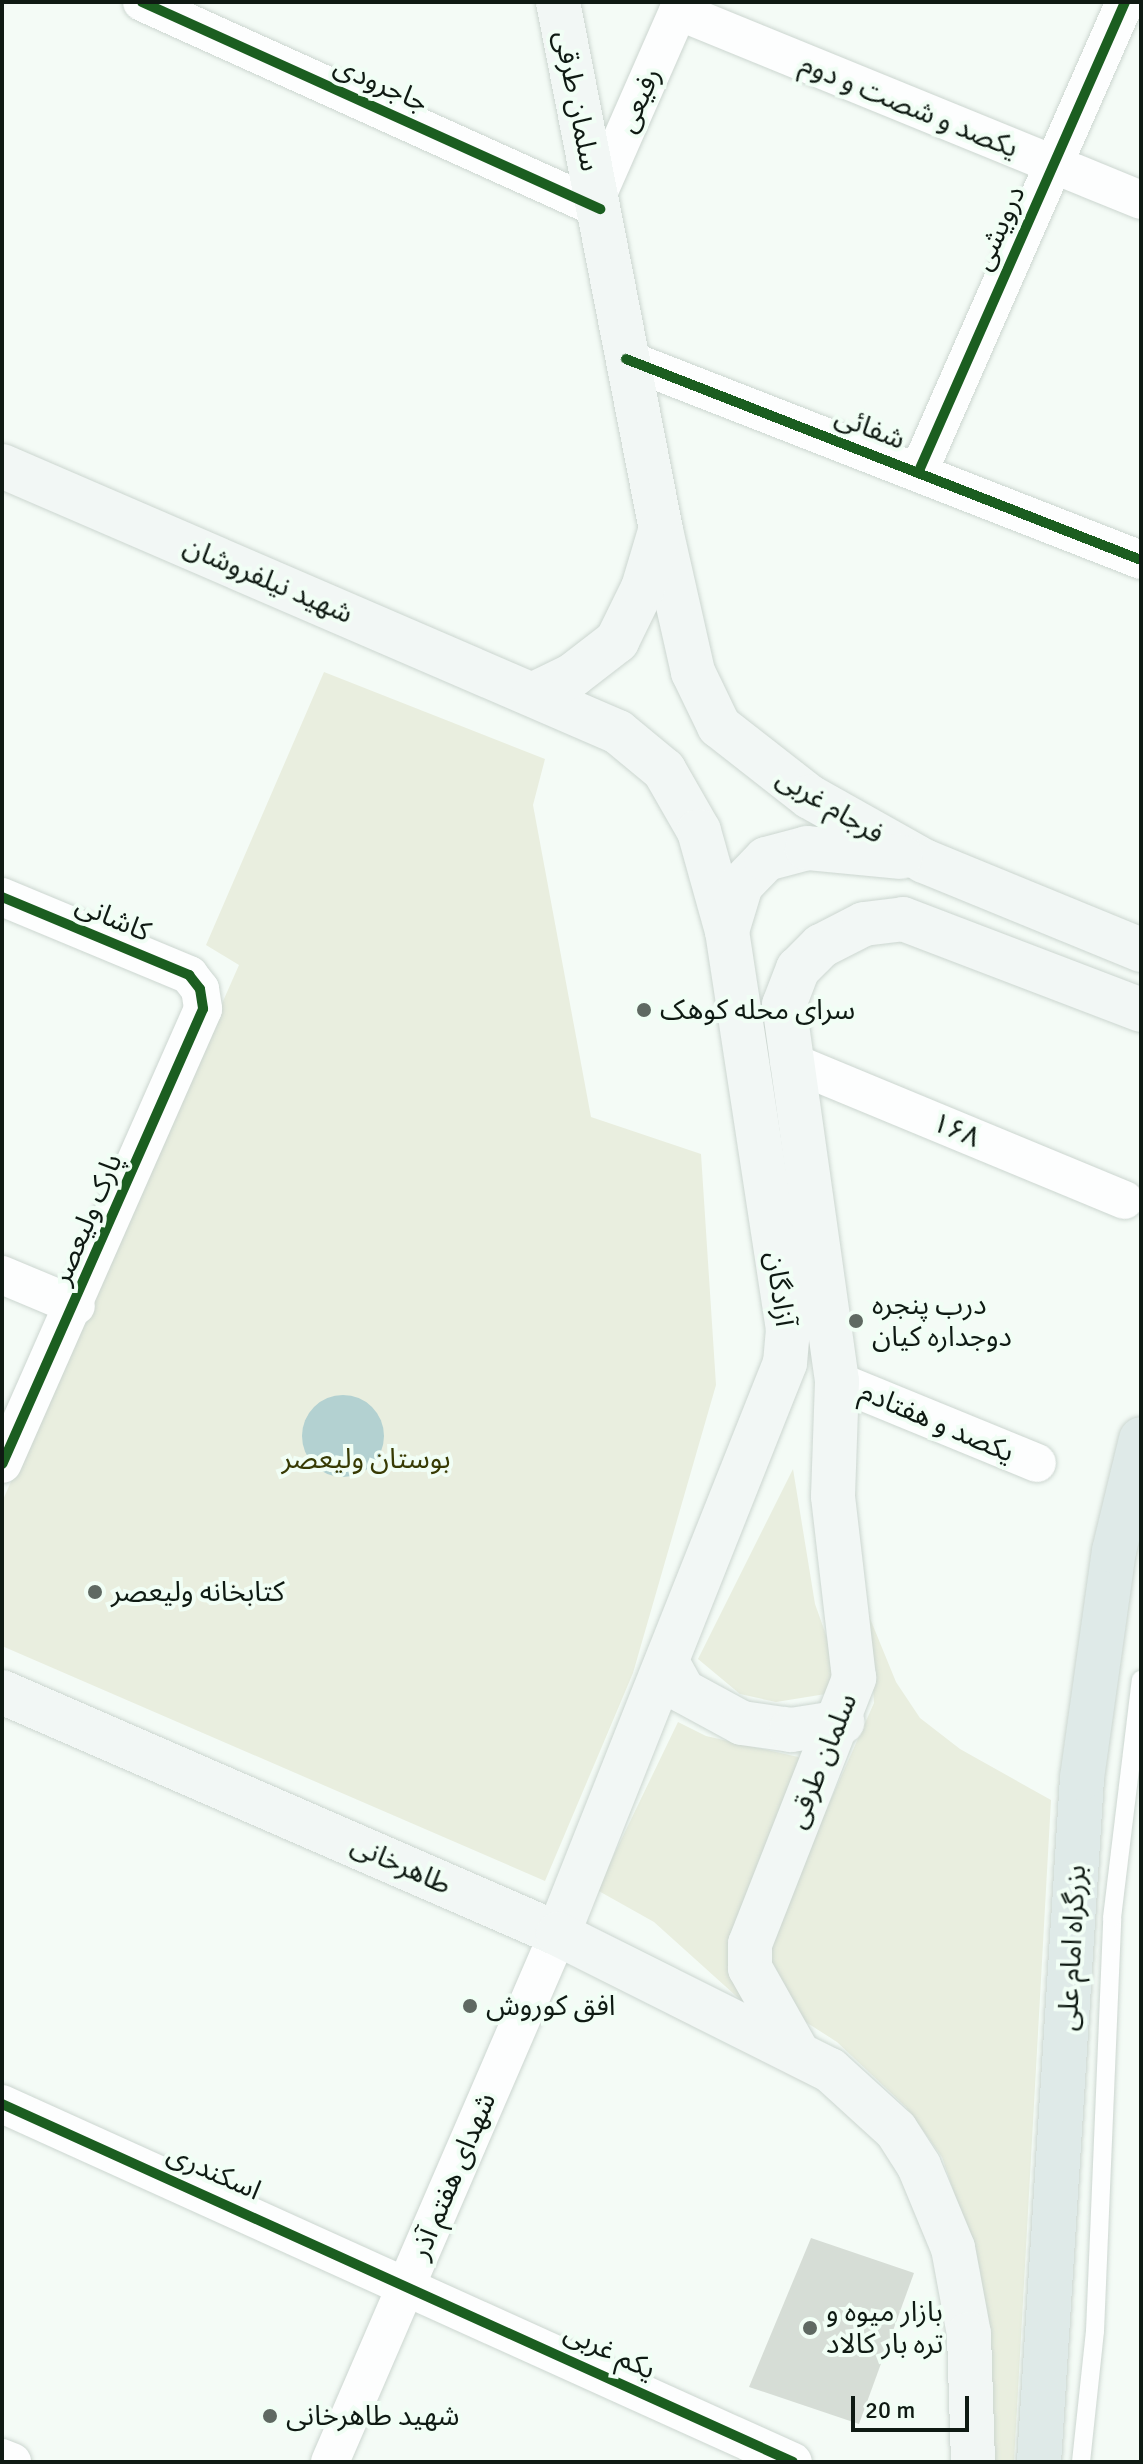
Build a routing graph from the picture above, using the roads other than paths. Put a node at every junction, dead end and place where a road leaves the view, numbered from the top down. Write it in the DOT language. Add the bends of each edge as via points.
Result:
graph roads {
  1 [pos="142,2"];
  2 [pos="558,2"];
  3 [pos="1125,2"];
  4 [pos="680,7"];
  5 [pos="1053,165"];
  6 [pos="1141,200"];
  7 [pos="598,204"];
  8 [pos="626,359"];
  9 [pos="2,466"];
  10 [pos="918,473"];
  11 [pos="661,530"];
  12 [pos="1141,560"];
  13 [pos="534,694"];
  14 [pos="924,861"];
  15 [pos="2,897"];
  16 [pos="727,931"];
  17 [pos="1141,950"];
  18 [pos="200,989"];
  19 [pos="1141,1010"];
  20 [pos="789,1061"];
  21 [pos="1124,1200"];
  22 [pos="2,1275"];
  23 [pos="76,1306"];
  24 [pos="837,1381"];
  25 [pos="1141,1439"];
  26 [pos="1037,1463"];
  27 [pos="2,1464"];
  28 [pos="667,1662"];
  29 [pos="1141,1680"];
  30 [pos="2,1692"];
  31 [pos="842,1722"];
  32 [pos="558,1934"];
  33 [pos="795,2048"];
  34 [pos="2,2104"];
  35 [pos="407,2283"];
  36 [pos="2,2458"];
  37 [pos="12,2462"];
  38 [pos="330,2462"];
  39 [pos="793,2462"];
  40 [pos="973,2462"];
  41 [pos="1039,2462"];
  42 [pos="1081,2462"];
  1 -- 7 [label="street, جاجرودی"];
  2 -- 7 [label="main road, سلمان طرقی"];
  3 -- 5 [label="street, درویشی"];
  4 -- 5 [label="street, یکصد و شصت و دوم"];
  4 -- 7 [label="street, رفیعی"];
  5 -- 6 [label="street, یکصد و شصت و دوم"];
  5 -- 10 [label="street, درویشی"];
  7 -- 8 [label="main road, سلمان طرقی"];
  8 -- 10 [label="street, شفائی"];
  8 -- 11 [label="main road, سلمان طرقی"];
  9 -- 13 [label="main road, شهید نیلفروشان"];
  10 -- 12 [label="street, شفائی"];
  11 -- 13 [label="main road" via="643,588 617,641 573,675"];
  11 -- 14 [label="main road, فرجام غربی" via="693,672 719,726 810,797"];
  13 -- 16 [label="main road, آزادگان" via="618,732 664,770 699,831"];
  14 -- 16 [label="main road" via="807,848 766,859 741,885"];
  14 -- 17 [label="main road, فرجام غربی"];
  15 -- 18 [label="street, کاشانی" via="189,975"];
  16 -- 28 [label="main road, آزادگان" via="788,1329 775,1396"];
  18 -- 23 [label="street, پارک ولیعصر" via="203,1009"];
  19 -- 20 [label="main road, سلمان طرقی" via="903,919 864,924 821,946 798,969 784,1005"];
  20 -- 21 [label="street, ۱۶۸"];
  20 -- 24 [label="main road, سلمان طرقی"];
  22 -- 23 [label="street"];
  23 -- 27 [label="street, پارک ولیعصر"];
  24 -- 26 [label="street, یکصد و هفتادم"];
  24 -- 31 [label="main road, سلمان طرقی" via="833,1496 854,1678"];
  25 -- 41 [label="highway, بزرگراه امام علی" via="1114,1551 1082,1778"];
  28 -- 31 [label="main road" via="683,1691 742,1723 791,1730"];
  28 -- 32 [label="main road, آزادگان"];
  29 -- 42 [label="lane" via="1112,1918 1095,2331"];
  30 -- 32 [label="main road, طاهرخانی"];
  31 -- 33 [label="main road, سلمان طرقی" via="761,1906 750,1944 750,1968"];
  32 -- 33 [label="main road, طاهرخانی"];
  32 -- 35 [label="street, شهدای هفتم آذر"];
  33 -- 40 [label="main road, سلمان طرقی" via="830,2070 896,2130 936,2202 953,2248 969,2334"];
  34 -- 35 [label="street, اسکندری"];
  35 -- 38 [label="street, شهدای هفتم آذر"];
  35 -- 39 [label="street, یکم غربی"];
  36 -- 37 [label="street"];
}
